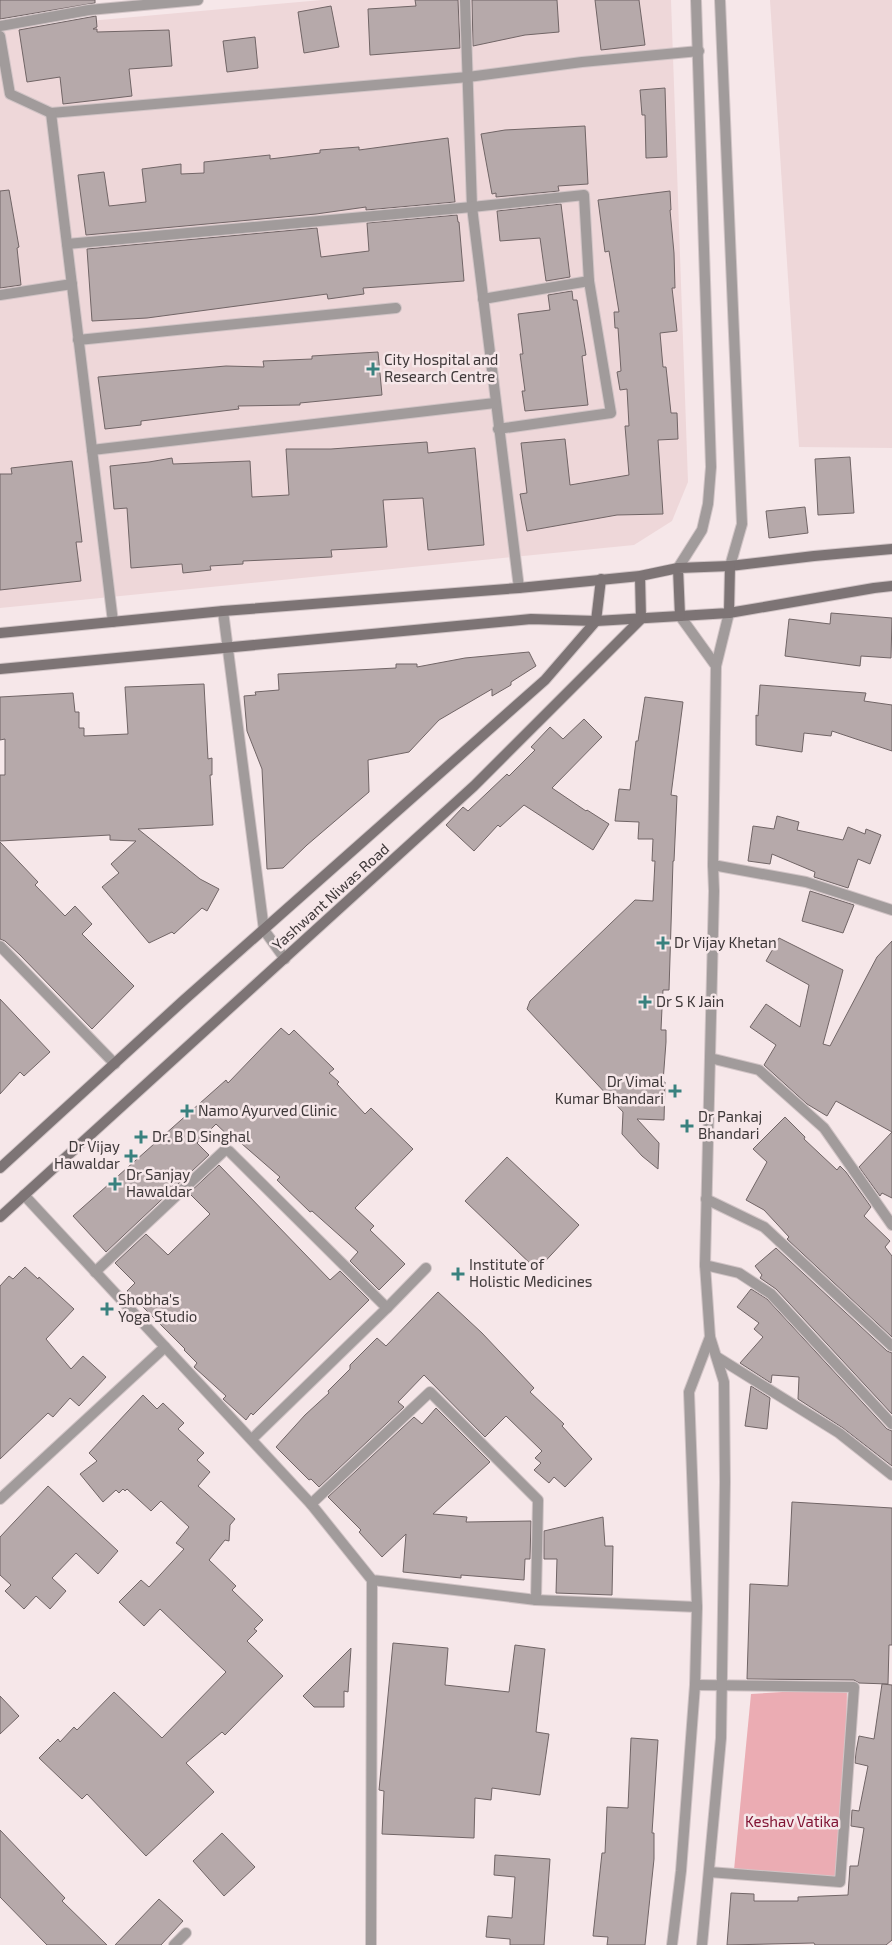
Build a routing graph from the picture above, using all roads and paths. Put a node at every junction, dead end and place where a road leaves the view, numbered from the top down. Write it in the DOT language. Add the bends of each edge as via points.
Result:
graph roads {
  1 [pos="198,0"];
  2 [pos="465,0"];
  3 [pos="696,0"];
  4 [pos="720,0"];
  5 [pos="0,26"];
  6 [pos="0,36"];
  7 [pos="699,51"];
  8 [pos="468,77"];
  9 [pos="51,113"];
  10 [pos="472,207"];
  11 [pos="67,244"];
  12 [pos="589,281"];
  13 [pos="72,284"];
  14 [pos="0,295"];
  15 [pos="483,299"];
  16 [pos="396,308"];
  17 [pos="78,340"];
  18 [pos="495,403"];
  19 [pos="498,429"];
  20 [pos="92,450"];
  21 [pos="892,549"];
  22 [pos="730,566"];
  23 [pos="678,568"];
  24 [pos="640,576"];
  25 [pos="602,579"];
  26 [pos="892,586"];
  27 [pos="519,588"];
  28 [pos="223,611"];
  29 [pos="729,613"];
  30 [pos="680,616"];
  31 [pos="641,619"];
  32 [pos="596,621"];
  33 [pos="113,622"];
  34 [pos="0,633"];
  35 [pos="228,648"];
  36 [pos="716,666"];
  37 [pos="0,670"];
  38 [pos="713,865"];
  39 [pos="892,910"];
  40 [pos="264,930"];
  41 [pos="0,946"];
  42 [pos="284,960"];
  43 [pos="710,1058"];
  44 [pos="114,1064"];
  45 [pos="0,1168"];
  46 [pos="24,1195"];
  47 [pos="706,1199"];
  48 [pos="0,1217"];
  49 [pos="892,1225"];
  50 [pos="705,1265"];
  51 [pos="426,1268"];
  52 [pos="95,1272"];
  53 [pos="387,1308"];
  54 [pos="710,1337"];
  55 [pos="892,1346"];
  56 [pos="166,1347"];
  57 [pos="716,1357"];
  58 [pos="892,1424"];
  59 [pos="252,1440"];
  60 [pos="892,1475"];
  61 [pos="0,1499"];
  62 [pos="311,1504"];
  63 [pos="372,1580"];
  64 [pos="536,1600"];
  65 [pos="697,1607"];
  66 [pos="695,1685"];
  67 [pos="722,1686"];
  68 [pos="709,1872"];
  69 [pos="186,1933"];
  70 [pos="174,1945"];
  71 [pos="371,1945"];
  72 [pos="672,1945"];
  73 [pos="702,1945"];
  1 -- 5 [label="street" via="89,10"];
  2 -- 8 [label="street"];
  3 -- 7 [label="street"];
  4 -- 22 [label="street" via="742,524"];
  6 -- 9 [label="street" via="10,94"];
  7 -- 8 [label="street"];
  7 -- 23 [label="street" via="712,467 702,530"];
  8 -- 9 [label="street"];
  8 -- 10 [label="street"];
  9 -- 11 [label="street"];
  10 -- 11 [label="street"];
  10 -- 12 [label="street" via="584,195"];
  10 -- 15 [label="street"];
  11 -- 13 [label="street"];
  12 -- 15 [label="street"];
  12 -- 19 [label="street" via="611,413"];
  13 -- 14 [label="street"];
  13 -- 17 [label="street"];
  15 -- 18 [label="street"];
  16 -- 17 [label="street"];
  17 -- 20 [label="street"];
  18 -- 19 [label="street"];
  18 -- 20 [label="street"];
  19 -- 27 [label="street"];
  20 -- 33 [label="street"];
  21 -- 22 [label="main road"];
  22 -- 23 [label="main road"];
  22 -- 29 [label="main road"];
  23 -- 24 [label="main road"];
  23 -- 30 [label="main road"];
  24 -- 25 [label="main road"];
  24 -- 31 [label="main road"];
  25 -- 27 [label="main road"];
  25 -- 32 [label="main road"];
  26 -- 29 [label="main road"];
  27 -- 28 [label="main road"];
  28 -- 33 [label="main road"];
  28 -- 35 [label="street"];
  29 -- 30 [label="main road"];
  29 -- 36 [label="street"];
  30 -- 31 [label="main road"];
  30 -- 36 [label="street"];
  31 -- 32 [label="main road"];
  31 -- 42 [label="main road, Yashwant Niwas Road" via="474,786"];
  32 -- 35 [label="main road" via="531,619"];
  32 -- 40 [label="main road, Yashwant Niwas Road" via="546,680"];
  33 -- 34 [label="main road"];
  35 -- 37 [label="main road"];
  35 -- 40 [label="street"];
  36 -- 38 [label="street"];
  38 -- 39 [label="street" via="806,882"];
  38 -- 43 [label="street"];
  40 -- 42 [label="street"];
  40 -- 44 [label="main road, Yashwant Niwas Road"];
  41 -- 44 [label="street"];
  42 -- 46 [label="main road, Yashwant Niwas Road"];
  43 -- 47 [label="street"];
  43 -- 49 [label="street" via="759,1070 824,1128"];
  44 -- 45 [label="main road, Yashwant Niwas Road"];
  46 -- 48 [label="main road, Yashwant Niwas Road"];
  46 -- 52 [label="street"];
  47 -- 50 [label="street"];
  47 -- 55 [label="street" via="764,1227"];
  50 -- 54 [label="street"];
  50 -- 58 [label="street" via="739,1272 771,1294"];
  51 -- 53 [label="street"];
  52 -- 53 [label="street" via="224,1150 229,1151"];
  52 -- 56 [label="street"];
  53 -- 59 [label="street"];
  54 -- 57 [label="street"];
  54 -- 65 [label="street" via="689,1392"];
  56 -- 59 [label="street"];
  56 -- 61 [label="street"];
  57 -- 60 [label="street" via="839,1433"];
  57 -- 67 [label="street" via="724,1382"];
  59 -- 62 [label="street"];
  62 -- 63 [label="street"];
  62 -- 64 [label="street" via="430,1392 538,1500"];
  63 -- 64 [label="street"];
  63 -- 71 [label="street"];
  64 -- 65 [label="street"];
  65 -- 66 [label="street"];
  66 -- 67 [label="street"];
  66 -- 72 [label="street"];
  67 -- 68 [label="street" via="721,1738"];
  67 -- 68 [label="street" via="854,1687 840,1882"];
  68 -- 73 [label="street"];
  69 -- 70 [label="street"];
}
